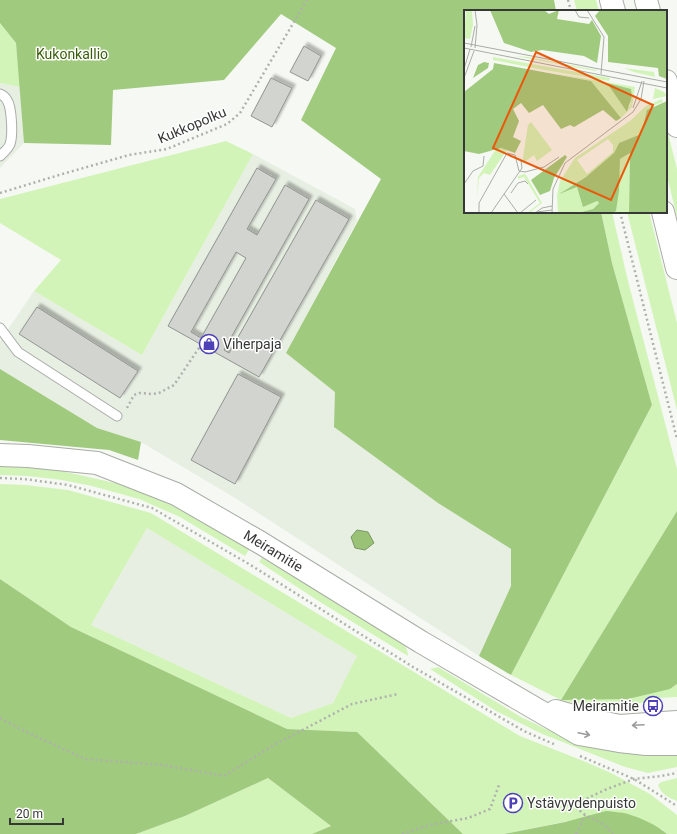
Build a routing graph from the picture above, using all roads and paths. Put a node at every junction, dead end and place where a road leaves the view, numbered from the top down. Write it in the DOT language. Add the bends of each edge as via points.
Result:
graph roads {
  1 [pos="307,0"];
  2 [pos="568,0"];
  3 [pos="611,0"];
  4 [pos="646,0"];
  5 [pos="571,10"];
  6 [pos="614,10"];
  7 [pos="649,10"];
  8 [pos="667,85"];
  9 [pos="0,94"];
  10 [pos="677,126"];
  11 [pos="0,156"];
  12 [pos="0,193"];
  13 [pos="620,213"];
  14 [pos="663,213"];
  15 [pos="677,268"];
  16 [pos="0,328"];
  17 [pos="201,345"];
  18 [pos="117,416"];
  19 [pos="677,439"];
  20 [pos="0,455"];
  21 [pos="0,478"];
  22 [pos="398,694"];
  23 [pos="526,703"];
  24 [pos="0,718"];
  25 [pos="677,722"];
  26 [pos="677,744"];
  27 [pos="558,746"];
  28 [pos="579,755"];
  29 [pos="677,773"];
  30 [pos="634,779"];
  31 [pos="499,785"];
  32 [pos="547,801"];
  33 [pos="573,805"];
  34 [pos="677,806"];
  35 [pos="585,815"];
  36 [pos="402,834"];
  37 [pos="576,834"];
  38 [pos="613,834"];
  1 -- 12 [label="path, Kukkopolku" via="240,113 227,124 166,149 122,157"];
  2 -- 5 [label="path"];
  3 -- 6 [label="main road"];
  4 -- 7 [label="main road"];
  8 -- 10 [label="main road"];
  9 -- 11 [label="lane" via="7,100 12,130 10,145"];
  13 -- 19 [label="path"];
  14 -- 15 [label="main road"];
  16 -- 18 [label="lane" via="18,352"];
  17 -- 18 [label="path" via="174,385 159,393 134,395 125,410"];
  20 -- 23 [label="main road, Meiramitie" via="97,463 176,494"];
  21 -- 27 [label="path" via="68,485 152,508 249,564 413,667 524,731"];
  22 -- 24 [label="path" via="352,704 274,745 224,776 163,765 85,759"];
  25 -- 23 [label="main road, Meiramitie, one-way" via="620,726"];
  23 -- 26 [label="main road, Meiramitie, one-way" via="579,734 633,743"];
  28 -- 30 [label="path"];
  29 -- 30 [label="path"];
  30 -- 33 [label="path"];
  30 -- 34 [label="path"];
  31 -- 36 [label="path" via="490,809 468,818 430,825"];
  32 -- 33 [label="path"];
  33 -- 35 [label="path"];
  35 -- 37 [label="path"];
  35 -- 38 [label="path" via="603,824"];
}
